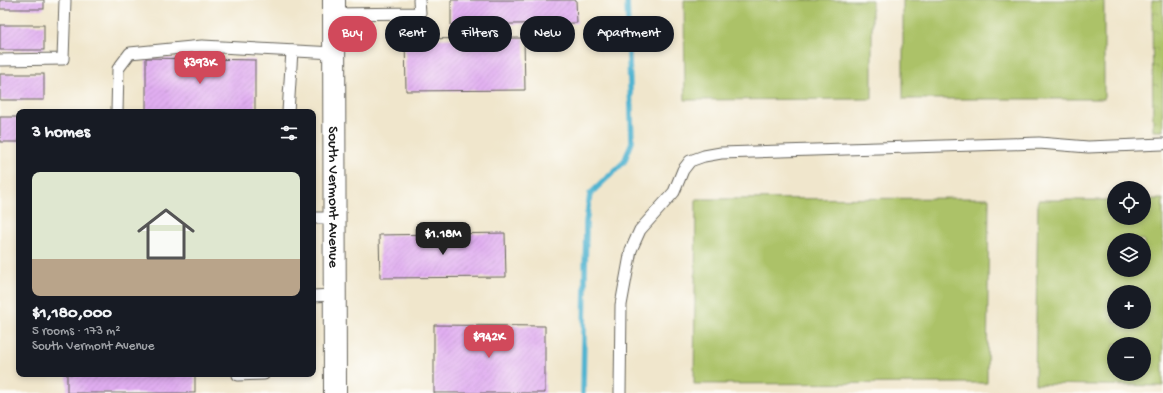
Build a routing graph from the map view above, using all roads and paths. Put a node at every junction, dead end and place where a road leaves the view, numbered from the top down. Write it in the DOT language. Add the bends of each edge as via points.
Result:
graph roads {
  1 [pos="65,0"];
  2 [pos="420,0"];
  3 [pos="334,7"];
  4 [pos="292,51"];
  5 [pos="334,53"];
  6 [pos="0,60"];
  7 [pos="117,109"];
  8 [pos="288,109"];
  9 [pos="1163,144"];
  10 [pos="316,218"];
  11 [pos="335,218"];
  12 [pos="335,295"];
  13 [pos="316,296"];
  14 [pos="335,393"];
  15 [pos="620,393"];
  1 -- 6 [label="lane" via="62,59"];
  2 -- 3 [label="lane" via="420,13"];
  3 -- 5 [label="street, South Vermont Avenue"];
  4 -- 5 [label="lane"];
  4 -- 7 [label="lane" via="202,46 130,53 118,69"];
  4 -- 8 [label="lane"];
  5 -- 11 [label="street, South Vermont Avenue"];
  9 -- 15 [label="lane" via="1088,147 1039,143 721,153 690,161 683,170 674,192 640,230 631,250 621,305"];
  10 -- 11 [label="lane"];
  11 -- 12 [label="street, South Vermont Avenue"];
  12 -- 13 [label="lane"];
  12 -- 14 [label="street, South Vermont Avenue"];
}
